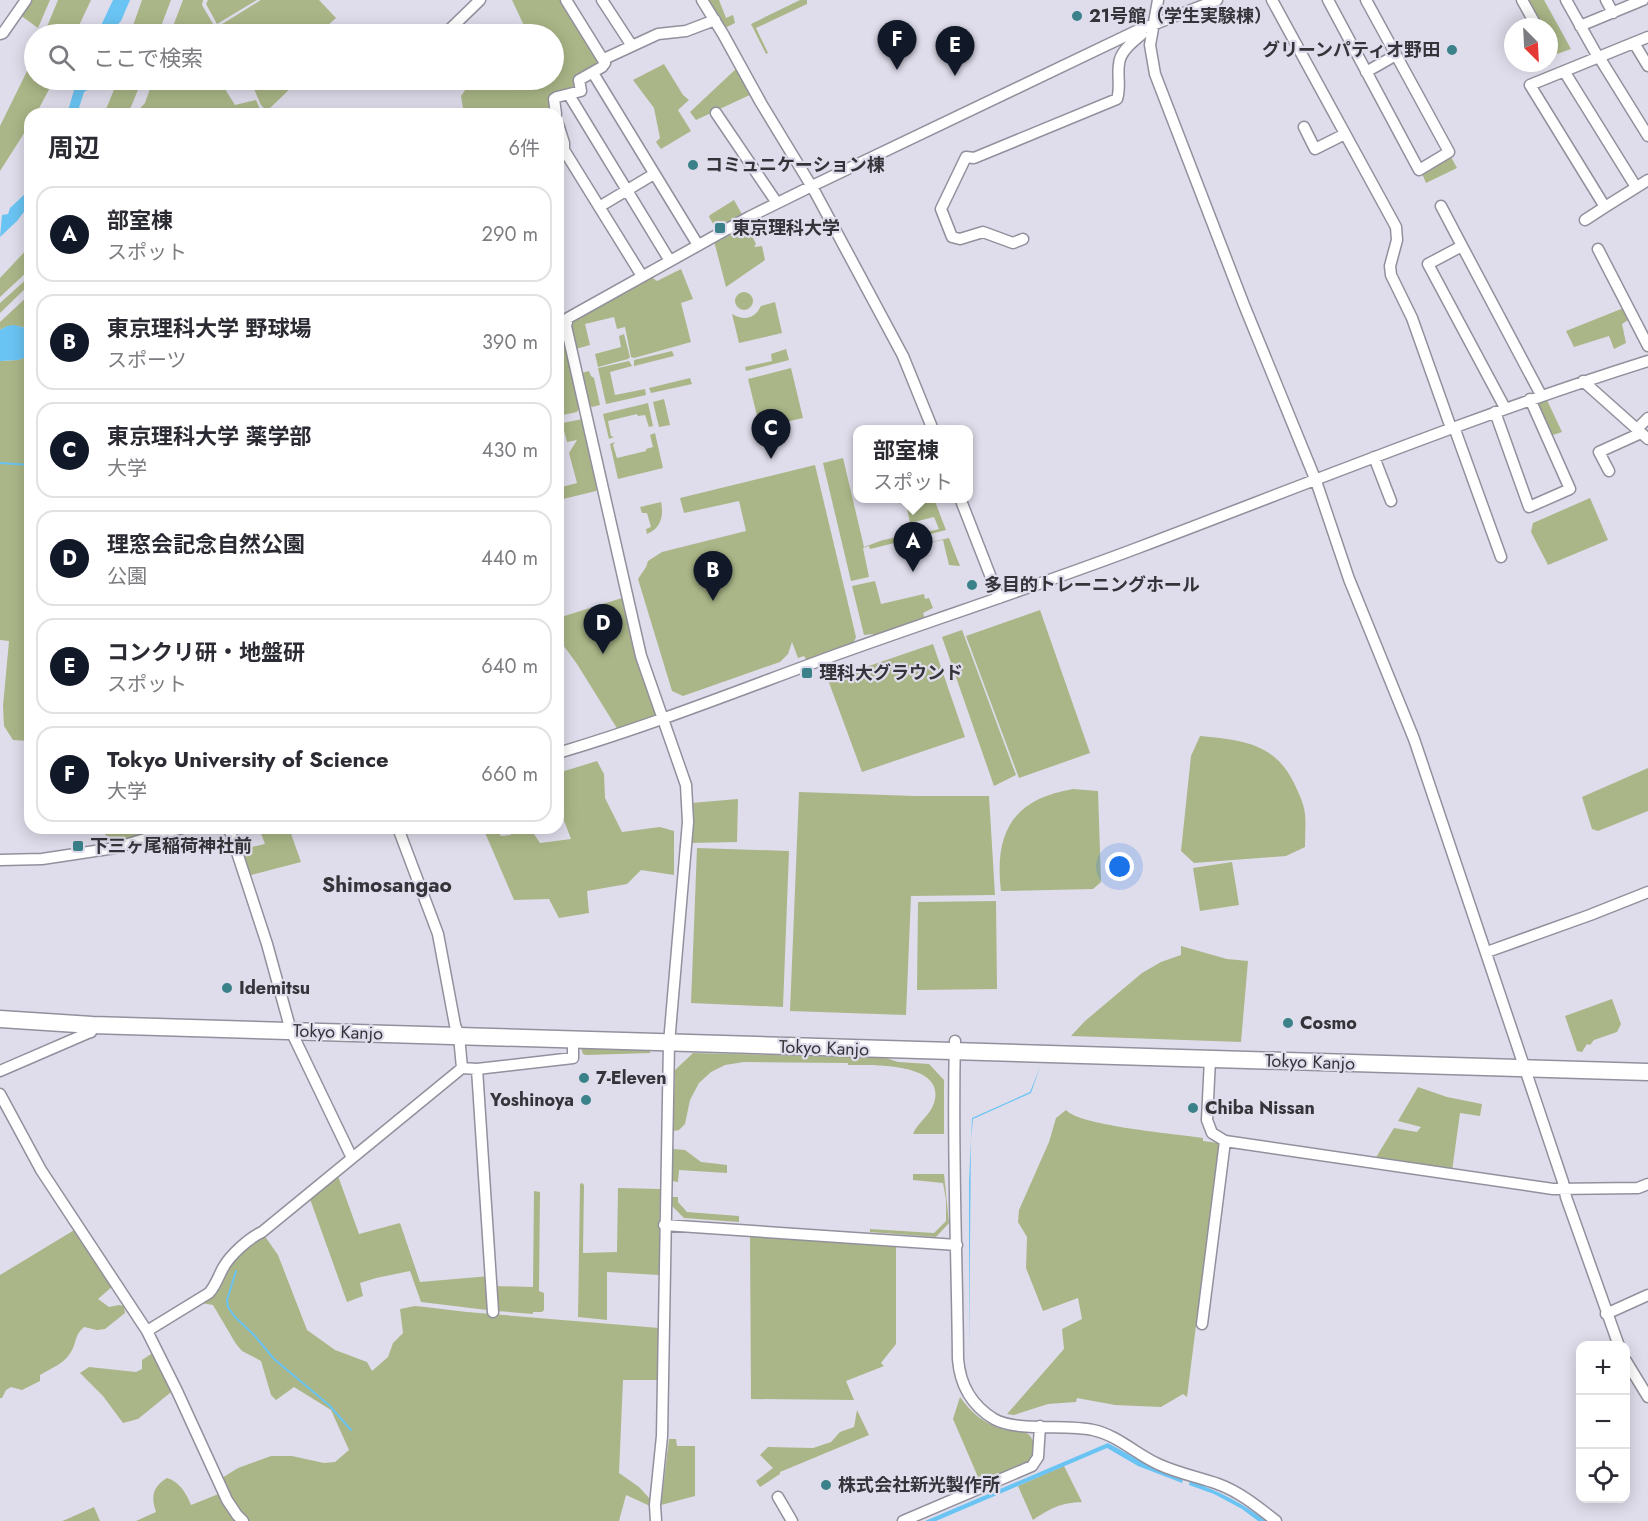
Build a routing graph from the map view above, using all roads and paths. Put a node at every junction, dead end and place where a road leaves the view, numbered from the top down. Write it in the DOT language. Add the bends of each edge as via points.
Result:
graph roads {
  1 [pos="26,0"];
  2 [pos="480,0"];
  3 [pos="566,0"];
  4 [pos="602,0"];
  5 [pos="702,0"];
  6 [pos="1158,0"];
  7 [pos="1217,0"];
  8 [pos="1272,0"];
  9 [pos="1328,0"];
  10 [pos="1366,0"];
  11 [pos="1522,0"];
  12 [pos="1566,0"];
  13 [pos="1606,0"];
  14 [pos="1643,0"];
  15 [pos="1613,13"];
  16 [pos="1532,18"];
  17 [pos="715,20"];
  18 [pos="455,24"];
  19 [pos="1153,25"];
  20 [pos="1580,26"];
  21 [pos="0,34"];
  22 [pos="1142,34"];
  23 [pos="1648,38"];
  24 [pos="1634,43"];
  25 [pos="632,46"];
  26 [pos="1396,55"];
  27 [pos="1599,57"];
  28 [pos="604,59"];
  29 [pos="1648,66"];
  30 [pos="1564,71"];
  31 [pos="1366,72"];
  32 [pos="593,73"];
  33 [pos="569,95"];
  34 [pos="555,108"];
  35 [pos="716,113"];
  36 [pos="1304,127"];
  37 [pos="1346,134"];
  38 [pos="1648,136"];
  39 [pos="564,150"];
  40 [pos="654,174"];
  41 [pos="1648,180"];
  42 [pos="812,186"];
  43 [pos="1636,187"];
  44 [pos="627,190"];
  45 [pos="777,203"];
  46 [pos="1441,206"];
  47 [pos="599,207"];
  48 [pos="1605,207"];
  49 [pos="1585,220"];
  50 [pos="1023,239"];
  51 [pos="698,245"];
  52 [pos="1462,246"];
  53 [pos="1598,249"];
  54 [pos="670,261"];
  55 [pos="642,276"];
  56 [pos="1648,346"];
  57 [pos="1648,361"];
  58 [pos="1583,381"];
  59 [pos="1541,395"];
  60 [pos="1530,399"];
  61 [pos="1500,410"];
  62 [pos="1648,418"];
  63 [pos="931,425"];
  64 [pos="1452,428"];
  65 [pos="1642,433"];
  66 [pos="1374,457"];
  67 [pos="1609,471"];
  68 [pos="1316,481"];
  69 [pos="1390,501"];
  70 [pos="962,503"];
  71 [pos="1501,557"];
  72 [pos="999,598"];
  73 [pos="663,718"];
  74 [pos="564,751"];
  75 [pos="162,834"];
  76 [pos="231,834"];
  77 [pos="400,834"];
  78 [pos="0,860"];
  79 [pos="1648,892"];
  80 [pos="1487,952"];
  81 [pos="0,1009"];
  82 [pos="0,1019"];
  83 [pos="92,1025"];
  84 [pos="290,1026"];
  85 [pos="457,1031"];
  86 [pos="669,1038"];
  87 [pos="573,1040"];
  88 [pos="955,1046"];
  89 [pos="1210,1059"];
  90 [pos="1648,1061"];
  91 [pos="1524,1063"];
  92 [pos="462,1068"];
  93 [pos="477,1069"];
  94 [pos="0,1071"];
  95 [pos="1648,1072"];
  96 [pos="0,1094"];
  97 [pos="1225,1141"];
  98 [pos="352,1158"];
  99 [pos="1648,1184"];
  100 [pos="1565,1190"];
  101 [pos="664,1225"];
  102 [pos="957,1245"];
  103 [pos="1648,1295"];
  104 [pos="493,1312"];
  105 [pos="1606,1314"];
  106 [pos="1202,1324"];
  107 [pos="147,1330"];
  108 [pos="1616,1341"];
  109 [pos="1630,1368"];
  110 [pos="1648,1397"];
  111 [pos="1040,1426"];
  112 [pos="778,1497"];
  113 [pos="243,1521"];
  114 [pos="656,1521"];
  115 [pos="792,1521"];
  116 [pos="903,1521"];
  117 [pos="1276,1521"];
  1 -- 21 [label="street"];
  2 -- 18 [label="street"];
  3 -- 28 [label="street"];
  4 -- 25 [label="street"];
  5 -- 17 [label="street"];
  6 -- 19 [label="street"];
  7 -- 19 [label="street"];
  8 -- 37 [label="street"];
  9 -- 31 [label="street"];
  10 -- 26 [label="street"];
  11 -- 16 [label="street"];
  12 -- 20 [label="street"];
  13 -- 15 [label="street"];
  14 -- 15 [label="street"];
  15 -- 20 [label="street"];
  17 -- 25 [label="street" via="686,31 658,34"];
  17 -- 42 [label="street"];
  19 -- 42 [label="street"];
  19 -- 68 [label="street" via="1150,52 1155,74"];
  20 -- 27 [label="street"];
  22 -- 50 [label="street" via="1128,46 1119,62 1117,99 974,158 966,156 941,209 952,237 960,239 983,232 1013,243"];
  23 -- 24 [label="street"];
  24 -- 27 [label="street"];
  24 -- 29 [label="street"];
  25 -- 28 [label="street"];
  26 -- 31 [label="street"];
  26 -- 31 [label="street" via="1449,152 1419,170"];
  27 -- 30 [label="street"];
  27 -- 38 [label="street"];
  28 -- 32 [label="street" via="605,65"];
  30 -- 43 [label="street"];
  30 -- 48 [label="street" via="1524,87"];
  32 -- 33 [label="street" via="579,80 581,91"];
  32 -- 40 [label="street"];
  33 -- 34 [label="street" via="554,99"];
  33 -- 44 [label="street"];
  35 -- 45 [label="street"];
  36 -- 37 [label="street" via="1315,149"];
  37 -- 64 [label="street" via="1396,227 1391,275 1412,318"];
  39 -- 47 [label="street"];
  40 -- 44 [label="street"];
  40 -- 51 [label="street"];
  41 -- 43 [label="street"];
  42 -- 45 [label="street"];
  42 -- 63 [label="street" via="903,356"];
  43 -- 48 [label="street"];
  44 -- 47 [label="street"];
  44 -- 54 [label="street"];
  45 -- 51 [label="street"];
  46 -- 52 [label="street"];
  47 -- 55 [label="street"];
  48 -- 49 [label="street"];
  51 -- 54 [label="street"];
  52 -- 59 [label="street"];
  52 -- 61 [label="street" via="1428,264"];
  53 -- 56 [label="street"];
  54 -- 55 [label="street"];
  55 -- 73 [label="street" via="568,318 566,326 641,656"];
  57 -- 58 [label="street"];
  58 -- 59 [label="street"];
  58 -- 65 [label="street"];
  59 -- 60 [label="street"];
  60 -- 61 [label="street"];
  60 -- 61 [label="street" via="1570,489 1529,507"];
  61 -- 64 [label="street"];
  62 -- 65 [label="street"];
  64 -- 66 [label="street"];
  64 -- 71 [label="street"];
  65 -- 67 [label="street" via="1599,452"];
  66 -- 68 [label="street"];
  66 -- 69 [label="street"];
  68 -- 72 [label="street"];
  68 -- 80 [label="street" via="1349,579 1414,739"];
  70 -- 72 [label="street"];
  72 -- 73 [label="street"];
  73 -- 74 [label="street"];
  73 -- 86 [label="street" via="686,785 688,822"];
  75 -- 78 [label="street" via="115,848 42,859"];
  76 -- 84 [label="street"];
  77 -- 85 [label="street" via="438,934"];
  79 -- 80 [label="street"];
  80 -- 91 [label="street"];
  81 -- 84 [label="highway, Tokyo Kanjo"];
  82 -- 83 [label="highway, Tokyo Kanjo"];
  83 -- 84 [label="highway, Tokyo Kanjo"];
  83 -- 94 [label="street" via="91,1032"];
  84 -- 85 [label="highway, Tokyo Kanjo"];
  84 -- 98 [label="street"];
  85 -- 86 [label="highway, Tokyo Kanjo"];
  85 -- 87 [label="highway, Tokyo Kanjo"];
  85 -- 92 [label="street"];
  86 -- 87 [label="highway, Tokyo Kanjo"];
  86 -- 88 [label="highway, Tokyo Kanjo"];
  86 -- 101 [label="street"];
  87 -- 93 [label="street" via="573,1058"];
  88 -- 89 [label="highway, Tokyo Kanjo"];
  88 -- 91 [label="highway, Tokyo Kanjo"];
  88 -- 102 [label="street"];
  89 -- 91 [label="highway, Tokyo Kanjo"];
  89 -- 97 [label="street" via="1207,1120 1212,1133"];
  90 -- 91 [label="highway, Tokyo Kanjo"];
  91 -- 95 [label="highway, Tokyo Kanjo"];
  91 -- 100 [label="street"];
  92 -- 93 [label="street"];
  92 -- 98 [label="street"];
  93 -- 104 [label="street"];
  96 -- 107 [label="street" via="41,1170"];
  97 -- 100 [label="street"];
  97 -- 106 [label="street"];
  98 -- 107 [label="street" via="254,1235 223,1267 210,1293"];
  99 -- 100 [label="street" via="1638,1188"];
  100 -- 105 [label="street"];
  101 -- 102 [label="street"];
  101 -- 114 [label="street" via="662,1436"];
  102 -- 111 [label="street" via="958,1359 964,1388 980,1410 996,1420"];
  103 -- 105 [label="street"];
  105 -- 108 [label="street"];
  107 -- 113 [label="street" via="227,1500"];
  109 -- 110 [label="street"];
  111 -- 116 [label="street" via="1038,1457 1032,1466"];
  111 -- 117 [label="street" via="1073,1426 1102,1433 1176,1472 1220,1485 1249,1500"];
  112 -- 115 [label="street"];
}
